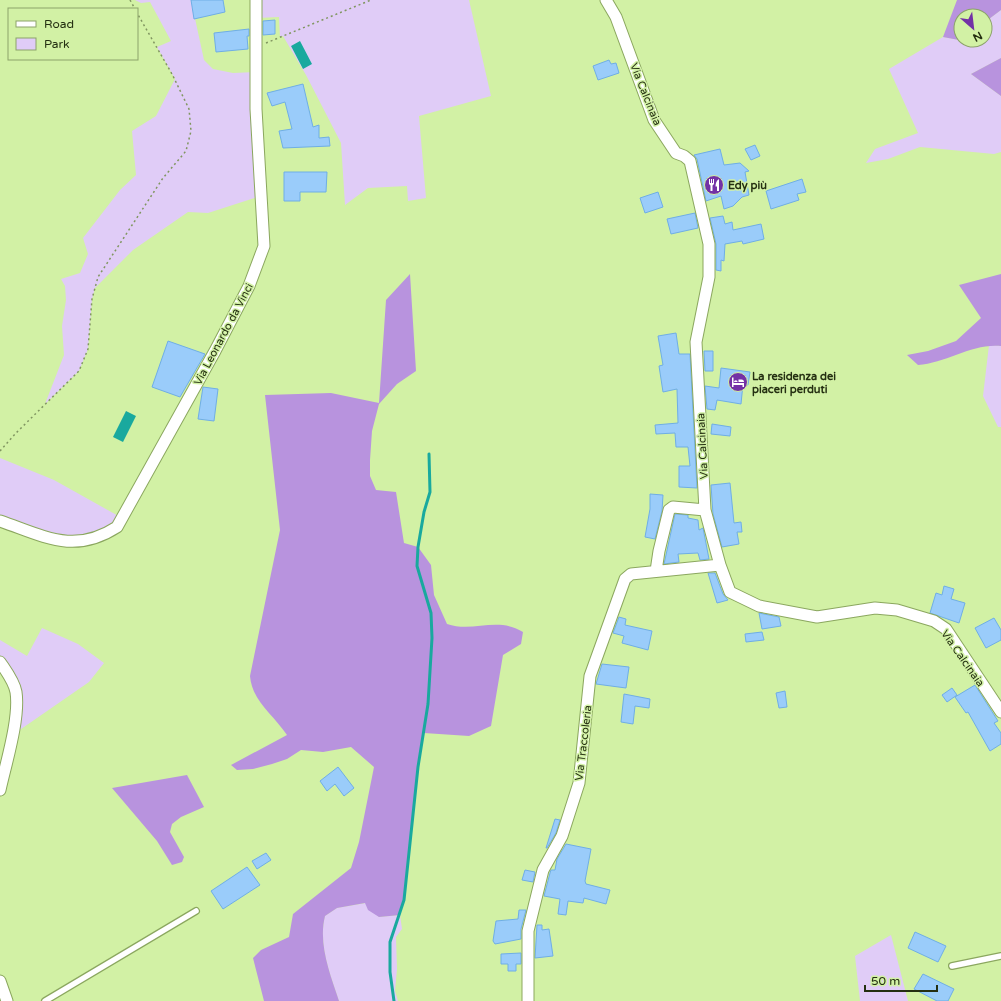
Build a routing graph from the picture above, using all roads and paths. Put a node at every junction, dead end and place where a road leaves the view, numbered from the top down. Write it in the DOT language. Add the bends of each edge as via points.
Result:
graph roads {
  1 [pos="256,0"];
  2 [pos="371,0"];
  3 [pos="606,0"];
  4 [pos="138,15"];
  5 [pos="257,47"];
  6 [pos="0,451"];
  7 [pos="705,510"];
  8 [pos="0,522"];
  9 [pos="720,565"];
  10 [pos="656,571"];
  11 [pos="0,662"];
  12 [pos="1001,712"];
  13 [pos="0,790"];
  14 [pos="196,911"];
  15 [pos="1001,956"];
  16 [pos="952,966"];
  17 [pos="0,981"];
  18 [pos="7,1001"];
  19 [pos="45,1001"];
  20 [pos="528,1001"];
  1 -- 5 [label="street, Via Leonardo da Vinci"];
  2 -- 5 [label="path"];
  3 -- 7 [label="street, Via Calcinaia" via="616,17 654,120 676,153 690,161 708,244 710,277 696,342"];
  4 -- 6 [label="path" via="190,109 191,131 186,151 163,178 98,277 92,299 88,349 78,371"];
  5 -- 8 [label="street, Via Leonardo da Vinci" via="256,109 264,246 249,286 215,351 117,526 102,536 78,542 55,540"];
  7 -- 9 [label="street, Via Calcinaia"];
  7 -- 10 [label="street" via="669,510"];
  9 -- 10 [label="street, Via Traccoleria"];
  9 -- 12 [label="street, Via Calcinaia" via="730,592 759,606 817,617 875,608 898,610 934,621 946,629"];
  10 -- 20 [label="street, Via Traccoleria" via="631,574 625,579 590,676 579,783 562,836 543,870 528,931"];
  11 -- 13 [label="street" via="16,692 16,713"];
  14 -- 19 [label="lane"];
  15 -- 16 [label="lane"];
  17 -- 18 [label="street"];
}
